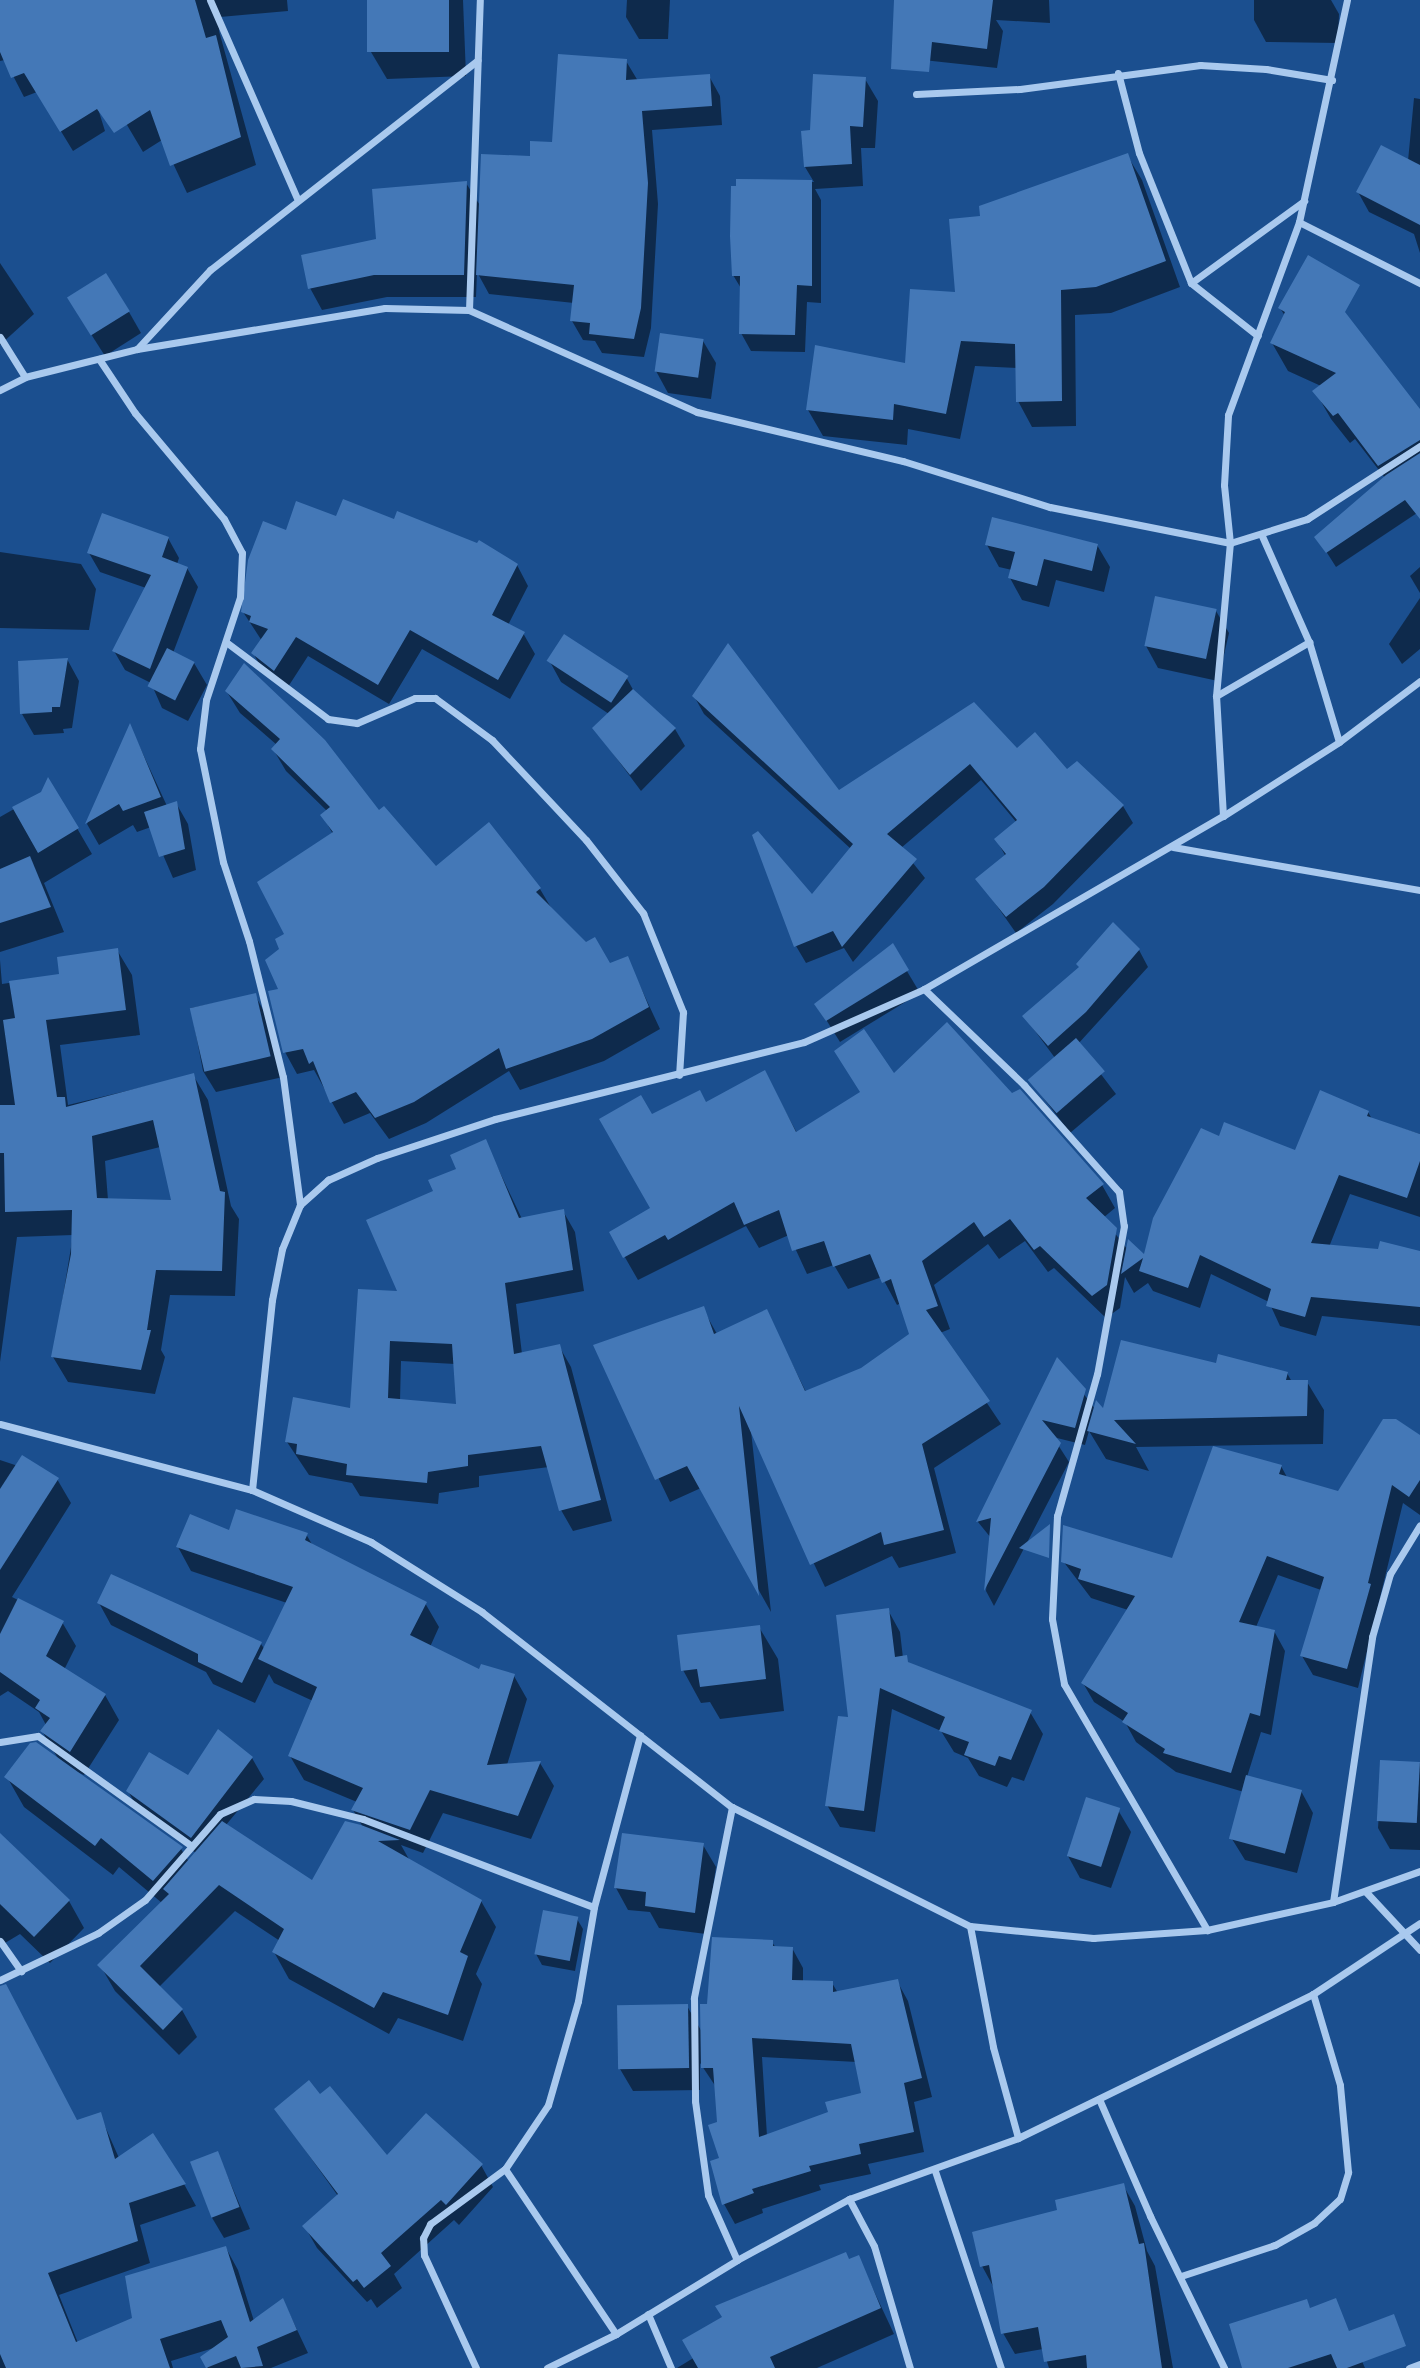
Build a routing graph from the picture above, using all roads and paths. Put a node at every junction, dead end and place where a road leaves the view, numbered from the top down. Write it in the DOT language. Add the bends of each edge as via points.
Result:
graph roads {
  1 [pos="210,0"];
  2 [pos="480,0"];
  3 [pos="1347,0"];
  4 [pos="478,60"];
  5 [pos="1118,73"];
  6 [pos="1332,80"];
  7 [pos="916,94"];
  8 [pos="297,198"];
  9 [pos="1304,200"];
  10 [pos="1299,222"];
  11 [pos="1191,283"];
  12 [pos="1420,283"];
  13 [pos="468,310"];
  14 [pos="1258,336"];
  15 [pos="0,337"];
  16 [pos="137,349"];
  17 [pos="99,359"];
  18 [pos="25,377"];
  19 [pos="0,390"];
  20 [pos="1420,446"];
  21 [pos="1262,536"];
  22 [pos="1230,543"];
  23 [pos="226,642"];
  24 [pos="1309,642"];
  25 [pos="1420,681"];
  26 [pos="1216,696"];
  27 [pos="1339,743"];
  28 [pos="1223,816"];
  29 [pos="1172,847"];
  30 [pos="1420,891"];
  31 [pos="924,989"];
  32 [pos="679,1075"];
  33 [pos="300,1205"];
  34 [pos="0,1424"];
  35 [pos="252,1490"];
  36 [pos="1420,1525"];
  37 [pos="640,1735"];
  38 [pos="0,1742"];
  39 [pos="732,1807"];
  40 [pos="190,1844"];
  41 [pos="1420,1871"];
  42 [pos="1366,1892"];
  43 [pos="1333,1902"];
  44 [pos="594,1907"];
  45 [pos="1420,1923"];
  46 [pos="970,1926"];
  47 [pos="1207,1930"];
  48 [pos="1403,1935"];
  49 [pos="0,1941"];
  50 [pos="1420,1950"];
  51 [pos="21,1971"];
  52 [pos="0,1980"];
  53 [pos="1313,1994"];
  54 [pos="1099,2099"];
  55 [pos="1018,2138"];
  56 [pos="505,2169"];
  57 [pos="935,2171"];
  58 [pos="849,2199"];
  59 [pos="737,2260"];
  60 [pos="1181,2276"];
  61 [pos="648,2314"];
  62 [pos="616,2334"];
  63 [pos="1420,2364"];
  64 [pos="476,2368"];
  65 [pos="547,2368"];
  66 [pos="671,2368"];
  67 [pos="910,2368"];
  68 [pos="1001,2368"];
  69 [pos="1224,2368"];
  70 [pos="1409,2368"];
  1 -- 8 [label="street"];
  2 -- 4 [label="street"];
  3 -- 6 [label="street"];
  4 -- 8 [label="street"];
  4 -- 13 [label="street"];
  5 -- 6 [label="street" via="1200,65"];
  5 -- 7 [label="street" via="1020,89"];
  5 -- 11 [label="street" via="1139,153"];
  6 -- 9 [label="street"];
  8 -- 16 [label="street" via="210,270"];
  9 -- 10 [label="street"];
  9 -- 11 [label="street"];
  10 -- 12 [label="street"];
  10 -- 14 [label="street"];
  11 -- 14 [label="street"];
  13 -- 16 [label="street" via="385,308"];
  13 -- 22 [label="street" via="697,412 903,461 1050,507"];
  14 -- 22 [label="street" via="1228,415 1224,485"];
  15 -- 18 [label="street"];
  16 -- 17 [label="street"];
  17 -- 18 [label="street"];
  17 -- 23 [label="street" via="135,413 224,519 242,554 240,597"];
  18 -- 19 [label="street"];
  20 -- 21 [label="street" via="1307,519"];
  21 -- 22 [label="street"];
  21 -- 24 [label="street"];
  22 -- 26 [label="street"];
  23 -- 32 [label="street" via="328,719 357,723 415,698 435,698 492,740 586,840 643,913 683,1012"];
  23 -- 33 [label="street" via="206,700 200,749 223,862 283,1077"];
  24 -- 26 [label="street"];
  24 -- 27 [label="street"];
  25 -- 27 [label="street"];
  26 -- 28 [label="street"];
  27 -- 28 [label="street"];
  28 -- 29 [label="street"];
  29 -- 30 [label="street"];
  29 -- 31 [label="street"];
  31 -- 32 [label="street" via="804,1042"];
  31 -- 47 [label="street" via="1024,1085 1119,1192 1124,1226 1097,1374 1057,1516 1052,1619 1064,1684"];
  32 -- 33 [label="street" via="495,1119 377,1158 328,1180"];
  33 -- 35 [label="street" via="282,1249 272,1300"];
  34 -- 35 [label="street"];
  35 -- 37 [label="street" via="371,1542 482,1612"];
  36 -- 43 [label="street" via="1390,1574 1372,1637"];
  37 -- 39 [label="street"];
  37 -- 44 [label="street"];
  38 -- 40 [label="street" via="38,1736"];
  39 -- 46 [label="street"];
  39 -- 59 [label="street" via="694,1998 695,2101 708,2195"];
  40 -- 44 [label="street" via="220,1814 254,1798 291,1801 363,1819"];
  40 -- 51 [label="street" via="145,1900 98,1933"];
  41 -- 42 [label="street"];
  42 -- 43 [label="street"];
  42 -- 48 [label="street"];
  43 -- 47 [label="street"];
  44 -- 56 [label="street" via="578,2001 548,2105"];
  45 -- 48 [label="street"];
  46 -- 47 [label="street" via="1093,1938"];
  46 -- 55 [label="street" via="993,2047"];
  48 -- 50 [label="street"];
  48 -- 53 [label="street"];
  49 -- 51 [label="street"];
  51 -- 52 [label="street"];
  53 -- 54 [label="street"];
  53 -- 60 [label="street" via="1340,2085 1348,2172 1340,2199 1314,2223 1275,2245"];
  54 -- 55 [label="street"];
  54 -- 60 [label="street"];
  55 -- 57 [label="street"];
  56 -- 62 [label="street"];
  56 -- 64 [label="street" via="430,2224 423,2238 424,2255"];
  57 -- 58 [label="street"];
  57 -- 68 [label="street"];
  58 -- 59 [label="street"];
  58 -- 67 [label="street" via="874,2246"];
  59 -- 61 [label="street"];
  60 -- 69 [label="street"];
  61 -- 62 [label="street"];
  61 -- 66 [label="street"];
  62 -- 65 [label="street"];
  63 -- 70 [label="street"];
}
